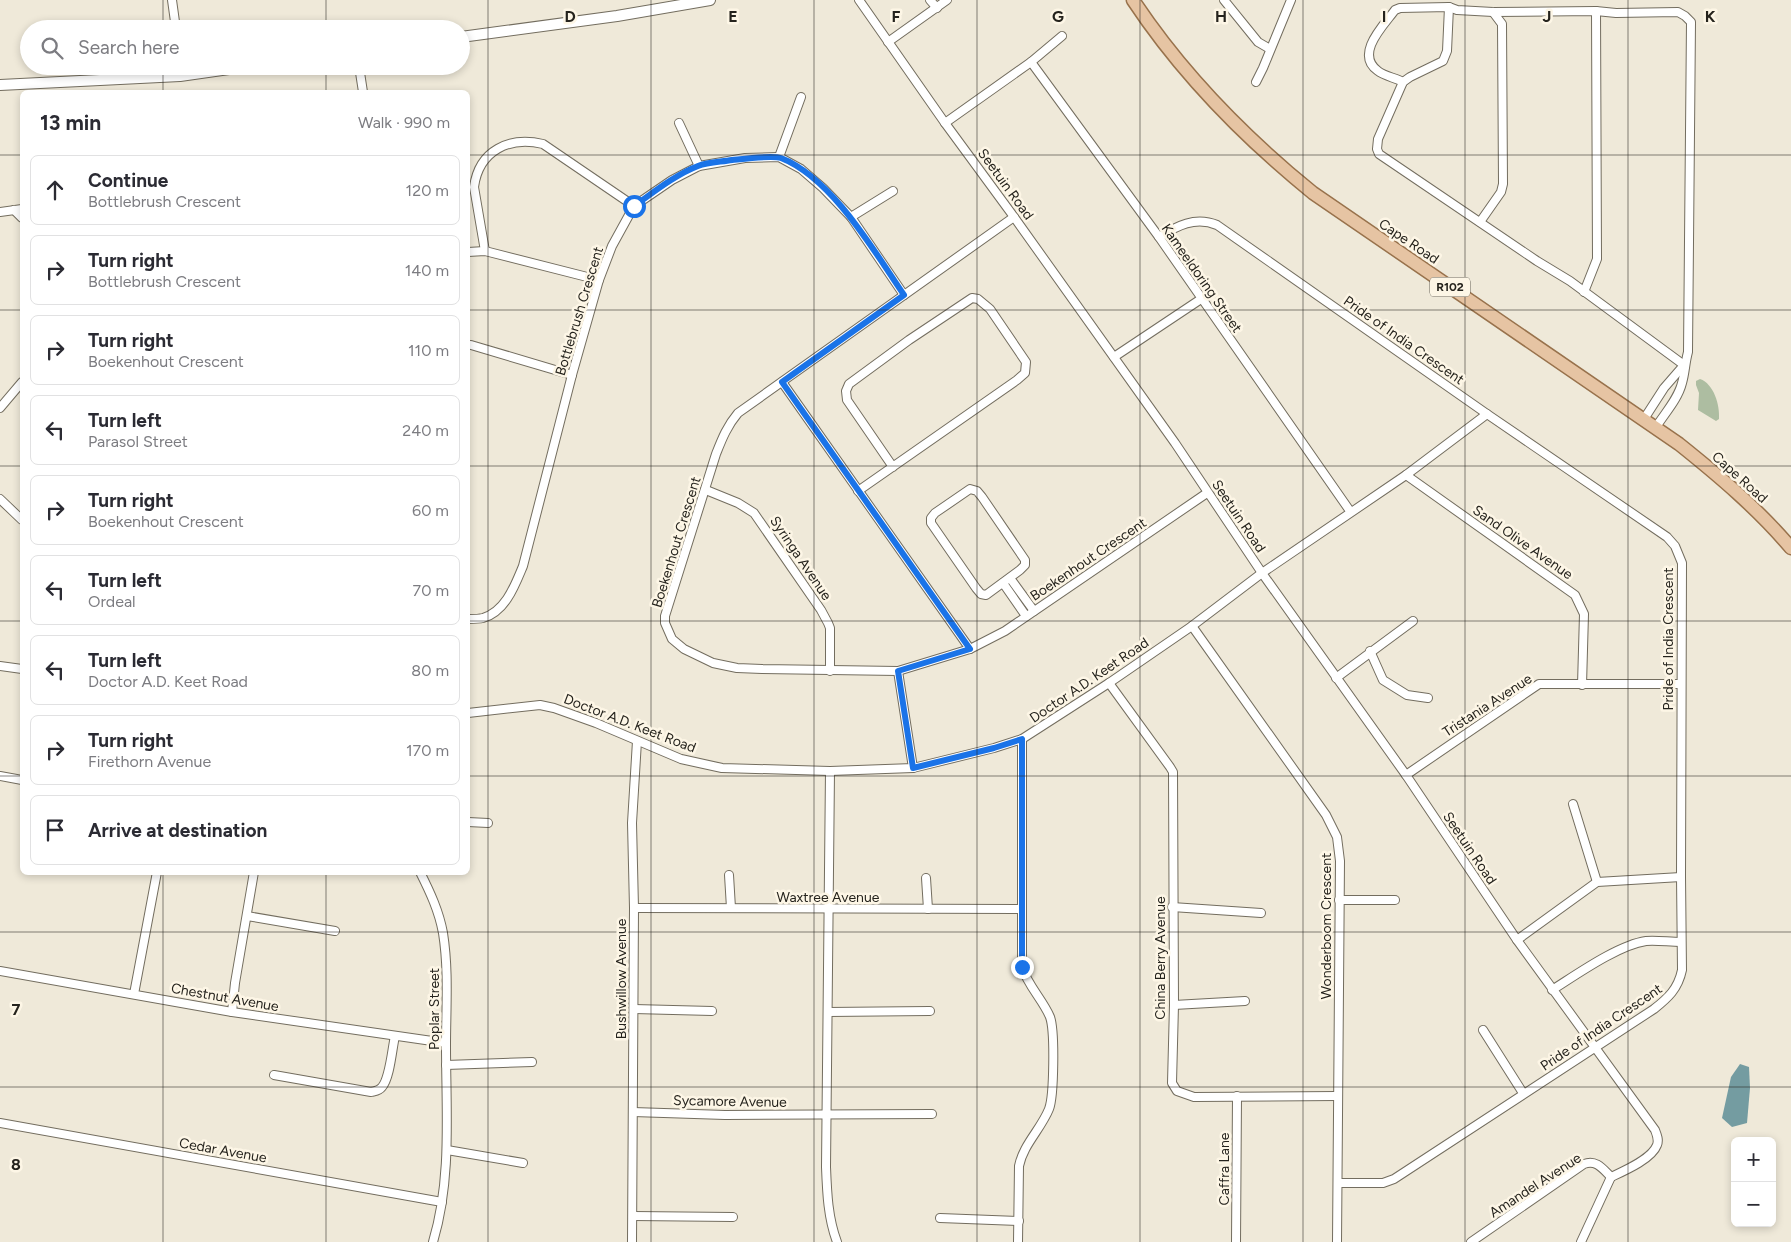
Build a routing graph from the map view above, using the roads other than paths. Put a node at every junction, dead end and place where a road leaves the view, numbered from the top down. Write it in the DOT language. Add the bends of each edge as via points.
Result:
graph roads {
  1 [pos="172,0"];
  2 [pos="710,0"];
  3 [pos="859,0"];
  4 [pos="930,0"];
  5 [pos="947,0"];
  6 [pos="1133,0"];
  7 [pos="1224,0"];
  8 [pos="1290,0"];
  9 [pos="1449,7"];
  10 [pos="937,8"];
  11 [pos="1596,11"];
  12 [pos="1493,12"];
  13 [pos="175,20"];
  14 [pos="470,36"];
  15 [pos="1062,36"];
  16 [pos="888,42"];
  17 [pos="1270,49"];
  18 [pos="1031,62"];
  19 [pos="129,75"];
  20 [pos="360,75"];
  21 [pos="1256,82"];
  22 [pos="1404,82"];
  23 [pos="0,85"];
  24 [pos="363,90"];
  25 [pos="801,97"];
  26 [pos="679,123"];
  27 [pos="945,123"];
  28 [pos="779,157"];
  29 [pos="699,166"];
  30 [pos="892,191"];
  31 [pos="634,206"];
  32 [pos="20,209"];
  33 [pos="14,210"];
  34 [pos="0,212"];
  35 [pos="20,216"];
  36 [pos="851,217"];
  37 [pos="1014,217"];
  38 [pos="1480,222"];
  39 [pos="1159,237"];
  40 [pos="485,251"];
  41 [pos="470,252"];
  42 [pos="599,280"];
  43 [pos="1584,292"];
  44 [pos="904,295"];
  45 [pos="1200,299"];
  46 [pos="471,345"];
  47 [pos="1114,356"];
  48 [pos="1684,365"];
  49 [pos="572,375"];
  50 [pos="782,382"];
  51 [pos="20,384"];
  52 [pos="0,408"];
  53 [pos="1488,414"];
  54 [pos="1644,419"];
  55 [pos="1656,426"];
  56 [pos="893,467"];
  57 [pos="1406,475"];
  58 [pos="706,490"];
  59 [pos="858,491"];
  60 [pos="1207,493"];
  61 [pos="0,499"];
  62 [pos="1350,511"];
  63 [pos="20,518"];
  64 [pos="1791,548"];
  65 [pos="1262,573"];
  66 [pos="1010,578"];
  67 [pos="1003,583"];
  68 [pos="1034,610"];
  69 [pos="1026,616"];
  70 [pos="470,619"];
  71 [pos="1413,621"];
  72 [pos="1192,626"];
  73 [pos="970,649"];
  74 [pos="1370,652"];
  75 [pos="0,666"];
  76 [pos="20,670"];
  77 [pos="830,671"];
  78 [pos="898,671"];
  79 [pos="1336,678"];
  80 [pos="1109,683"];
  81 [pos="1680,684"];
  82 [pos="1582,685"];
  83 [pos="1416,698"];
  84 [pos="1428,698"];
  85 [pos="1417,707"];
  86 [pos="470,713"];
  87 [pos="1022,739"];
  88 [pos="638,741"];
  89 [pos="913,768"];
  90 [pos="830,771"];
  91 [pos="1406,775"];
  92 [pos="0,776"];
  93 [pos="20,780"];
  94 [pos="1573,804"];
  95 [pos="470,822"];
  96 [pos="488,823"];
  97 [pos="155,875"];
  98 [pos="254,875"];
  99 [pos="421,875"];
  100 [pos="729,875"];
  101 [pos="1680,877"];
  102 [pos="926,878"];
  103 [pos="1597,882"];
  104 [pos="1339,900"];
  105 [pos="1395,900"];
  106 [pos="1172,907"];
  107 [pos="634,908"];
  108 [pos="731,908"];
  109 [pos="928,909"];
  110 [pos="1021,909"];
  111 [pos="828,910"];
  112 [pos="1261,912"];
  113 [pos="247,916"];
  114 [pos="336,931"];
  115 [pos="1517,940"];
  116 [pos="1681,942"];
  117 [pos="0,971"];
  118 [pos="1552,990"];
  119 [pos="134,994"];
  120 [pos="1245,1001"];
  121 [pos="1174,1005"];
  122 [pos="634,1009"];
  123 [pos="712,1011"];
  124 [pos="930,1011"];
  125 [pos="232,1012"];
  126 [pos="828,1012"];
  127 [pos="1483,1030"];
  128 [pos="395,1036"];
  129 [pos="446,1043"];
  130 [pos="1595,1048"];
  131 [pos="532,1062"];
  132 [pos="446,1065"];
  133 [pos="274,1075"];
  134 [pos="1523,1093"];
  135 [pos="1237,1096"];
  136 [pos="1337,1096"];
  137 [pos="633,1112"];
  138 [pos="827,1114"];
  139 [pos="932,1114"];
  140 [pos="0,1123"];
  141 [pos="447,1150"];
  142 [pos="522,1163"];
  143 [pos="1611,1177"];
  144 [pos="1338,1183"];
  145 [pos="442,1202"];
  146 [pos="633,1216"];
  147 [pos="733,1217"];
  148 [pos="940,1218"];
  149 [pos="1019,1221"];
  150 [pos="435,1242"];
  151 [pos="632,1242"];
  152 [pos="837,1242"];
  153 [pos="1018,1242"];
  154 [pos="1236,1242"];
  155 [pos="1337,1242"];
  156 [pos="1471,1242"];
  157 [pos="1581,1242"];
  1 -- 13 [label="street"];
  2 -- 14 [label="street"];
  3 -- 16 [label="street, Seetuin Road"];
  4 -- 10 [label="street"];
  5 -- 10 [label="street"];
  6 -- 54 [label="main road, Cape Road / R102" via="1205,93 1292,176 1352,221"];
  7 -- 17 [label="street" via="1258,42"];
  8 -- 17 [label="street"];
  9 -- 12 [label="street"];
  9 -- 22 [label="street" via="1444,61"];
  9 -- 22 [label="street" via="1398,8 1372,41 1368,52 1374,69"];
  10 -- 16 [label="street"];
  11 -- 12 [label="street"];
  11 -- 43 [label="street" via="1597,259"];
  11 -- 48 [label="street" via="1678,12 1691,22 1689,342"];
  12 -- 38 [label="street" via="1502,24 1503,184"];
  15 -- 18 [label="street"];
  16 -- 27 [label="street, Seetuin Road"];
  17 -- 21 [label="street"];
  18 -- 27 [label="street"];
  18 -- 39 [label="street, Kameeldoring Street"];
  19 -- 23 [label="street"];
  20 -- 24 [label="street"];
  22 -- 38 [label="street" via="1378,139 1379,154"];
  25 -- 28 [label="street"];
  26 -- 29 [label="street"];
  27 -- 37 [label="street, Seetuin Road"];
  28 -- 29 [label="street, Bottlebrush Crescent" via="745,158"];
  28 -- 36 [label="street" via="801,169"];
  29 -- 31 [label="street, Bottlebrush Crescent"];
  30 -- 36 [label="street"];
  31 -- 40 [label="street" via="543,144 527,142 502,146 489,154 475,180"];
  31 -- 42 [label="street, Bottlebrush Crescent" via="612,246"];
  32 -- 33 [label="street"];
  33 -- 34 [label="street"];
  33 -- 35 [label="street"];
  36 -- 44 [label="street"];
  37 -- 44 [label="street, Boekenhout Crescent"];
  37 -- 47 [label="street, Seetuin Road"];
  38 -- 43 [label="street"];
  39 -- 45 [label="street, Kameeldoring Street"];
  39 -- 53 [label="street, Pride of India Crescent" via="1186,223 1203,221 1217,225"];
  40 -- 41 [label="street"];
  40 -- 42 [label="street"];
  42 -- 49 [label="street, Bottlebrush Crescent"];
  43 -- 48 [label="street"];
  44 -- 50 [label="street, Boekenhout Crescent"];
  45 -- 47 [label="street"];
  45 -- 62 [label="street, Kameeldoring Street"];
  46 -- 49 [label="street"];
  47 -- 60 [label="street, Seetuin Road"];
  48 -- 54 [label="street"];
  48 -- 55 [label="street" via="1680,390"];
  49 -- 70 [label="street, Bottlebrush Crescent" via="523,566 506,602 483,618"];
  50 -- 58 [label="street, Boekenhout Crescent" via="731,421 716,454"];
  50 -- 59 [label="street"];
  51 -- 52 [label="street"];
  53 -- 57 [label="street, Doctor A.D. Keet Road"];
  53 -- 81 [label="street, Pride of India Crescent" via="1667,537 1675,546 1682,563"];
  54 -- 55 [label="main road, Cape Road / R102"];
  55 -- 64 [label="main road, Cape Road / R102" via="1719,476"];
  56 -- 56 [label="street" via="1025,373 1026,362 990,309 978,299 972,298 849,384 847,400"];
  56 -- 59 [label="street"];
  57 -- 62 [label="street, Doctor A.D. Keet Road"];
  57 -- 82 [label="street, Sand Olive Avenue" via="1575,595 1584,614"];
  58 -- 77 [label="street, Syringa Avenue" via="754,513 821,610 830,628"];
  58 -- 77 [label="street, Boekenhout Crescent" via="665,616 672,639 684,649 713,663 737,668"];
  59 -- 73 [label="street"];
  60 -- 65 [label="street, Seetuin Road"];
  60 -- 68 [label="street, Boekenhout Crescent"];
  61 -- 63 [label="street"];
  62 -- 65 [label="street, Doctor A.D. Keet Road"];
  65 -- 72 [label="street, Doctor A.D. Keet Road"];
  65 -- 79 [label="street, Seetuin Road"];
  66 -- 67 [label="street"];
  66 -- 67 [label="street" via="1024,567 1024,557 977,491 966,491 935,513 931,518 933,528 979,592 986,595"];
  66 -- 68 [label="street"];
  67 -- 69 [label="street"];
  68 -- 69 [label="street, Boekenhout Crescent"];
  69 -- 73 [label="street, Boekenhout Crescent"];
  71 -- 74 [label="street"];
  72 -- 80 [label="street, Doctor A.D. Keet Road"];
  72 -- 104 [label="street, Wonderboom Crescent" via="1332,826 1339,850"];
  73 -- 78 [label="street, Boekenhout Crescent"];
  74 -- 79 [label="street"];
  74 -- 83 [label="street" via="1383,680"];
  75 -- 76 [label="street"];
  77 -- 78 [label="street, Boekenhout Crescent"];
  78 -- 89 [label="street"];
  79 -- 91 [label="street, Seetuin Road"];
  80 -- 87 [label="street, Doctor A.D. Keet Road"];
  80 -- 106 [label="street, China Berry Avenue" via="1173,772"];
  81 -- 82 [label="street, Tristania Avenue"];
  81 -- 101 [label="street, Pride of India Crescent"];
  82 -- 91 [label="street, Tristania Avenue" via="1539,684 1533,687"];
  83 -- 84 [label="street"];
  83 -- 85 [label="street"];
  86 -- 88 [label="street, Doctor A.D. Keet Road" via="540,704"];
  87 -- 89 [label="street, Doctor A.D. Keet Road"];
  87 -- 110 [label="street"];
  88 -- 90 [label="street, Doctor A.D. Keet Road" via="681,759 722,768"];
  88 -- 107 [label="street, Bushwillow Avenue" via="632,822"];
  89 -- 90 [label="street, Doctor A.D. Keet Road"];
  90 -- 111 [label="street"];
  91 -- 115 [label="street, Seetuin Road"];
  92 -- 93 [label="street"];
  94 -- 103 [label="street"];
  95 -- 96 [label="street"];
  97 -- 119 [label="street"];
  98 -- 113 [label="street"];
  99 -- 129 [label="street, Poplar Street" via="436,905 446,959"];
  100 -- 108 [label="street"];
  101 -- 103 [label="street"];
  101 -- 116 [label="street, Pride of India Crescent"];
  102 -- 109 [label="street"];
  103 -- 115 [label="street"];
  104 -- 105 [label="street"];
  104 -- 136 [label="street, Wonderboom Crescent"];
  106 -- 112 [label="street"];
  106 -- 121 [label="street, China Berry Avenue"];
  107 -- 108 [label="street, Waxtree Avenue"];
  107 -- 122 [label="street, Bushwillow Avenue"];
  108 -- 111 [label="street, Waxtree Avenue"];
  109 -- 110 [label="street, Waxtree Avenue"];
  109 -- 111 [label="street, Waxtree Avenue"];
  110 -- 149 [label="street" via="1022,967 1051,1020 1052,1092 1042,1125 1020,1158"];
  111 -- 126 [label="street"];
  113 -- 114 [label="street"];
  113 -- 125 [label="street"];
  115 -- 118 [label="street, Seetuin Road"];
  116 -- 118 [label="street" via="1645,942 1629,947 1604,958"];
  116 -- 130 [label="street, Pride of India Crescent" via="1682,970 1675,990"];
  117 -- 119 [label="street, Chestnut Avenue"];
  118 -- 130 [label="street, Seetuin Road"];
  119 -- 125 [label="street, Chestnut Avenue"];
  120 -- 121 [label="street"];
  121 -- 135 [label="street, China Berry Avenue" via="1171,1076 1175,1088 1194,1097"];
  122 -- 123 [label="street"];
  122 -- 137 [label="street, Bushwillow Avenue"];
  124 -- 126 [label="street"];
  125 -- 128 [label="street, Chestnut Avenue"];
  126 -- 138 [label="street"];
  127 -- 134 [label="street"];
  128 -- 129 [label="street, Chestnut Avenue"];
  128 -- 133 [label="street" via="385,1080 381,1089 376,1091"];
  129 -- 132 [label="street, Poplar Street"];
  130 -- 134 [label="street, Pride of India Crescent"];
  130 -- 143 [label="street, Seetuin Road" via="1646,1116 1655,1130 1658,1143 1646,1158"];
  131 -- 132 [label="street"];
  132 -- 141 [label="street, Poplar Street"];
  134 -- 144 [label="street, Pride of India Crescent" via="1394,1179 1383,1183"];
  135 -- 136 [label="street, China Berry Avenue"];
  135 -- 154 [label="street, Caffra Lane"];
  136 -- 144 [label="street, Wonderboom Crescent"];
  137 -- 138 [label="street, Sycamore Avenue"];
  137 -- 146 [label="street, Bushwillow Avenue"];
  138 -- 139 [label="street"];
  138 -- 152 [label="street" via="827,1196"];
  140 -- 145 [label="street, Cedar Avenue"];
  141 -- 142 [label="street"];
  141 -- 145 [label="street, Poplar Street"];
  143 -- 156 [label="street, Amandel Avenue" via="1598,1164 1584,1164"];
  143 -- 157 [label="street"];
  144 -- 155 [label="street, Wonderboom Crescent"];
  145 -- 150 [label="street, Poplar Street"];
  146 -- 147 [label="street"];
  146 -- 151 [label="street, Bushwillow Avenue"];
  148 -- 149 [label="street"];
  149 -- 153 [label="street"];
}
